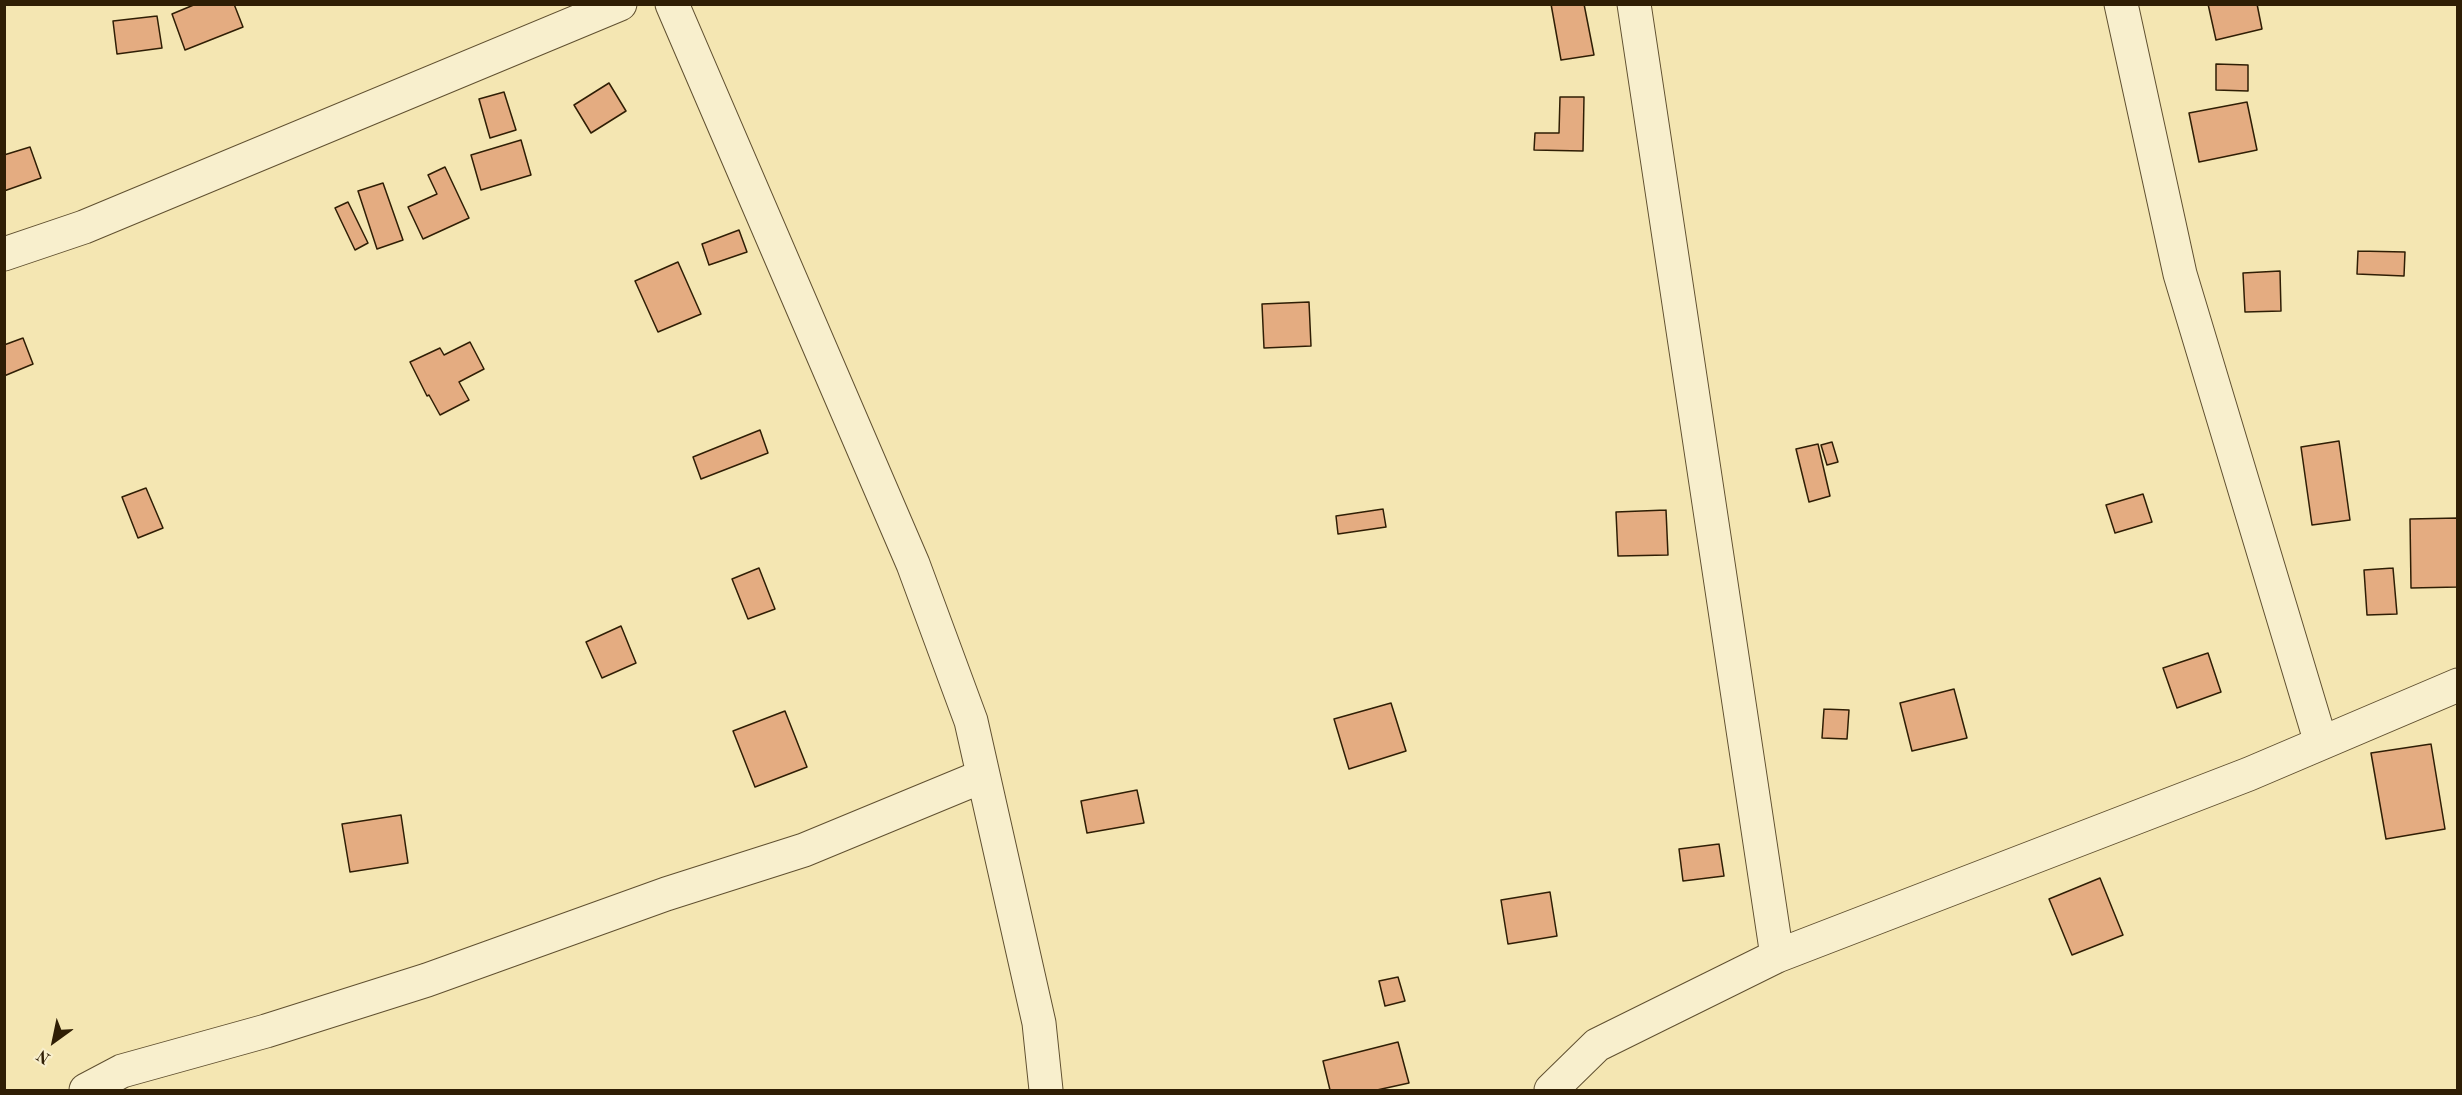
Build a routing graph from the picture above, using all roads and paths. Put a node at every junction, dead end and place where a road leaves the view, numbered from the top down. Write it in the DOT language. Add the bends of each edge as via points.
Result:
graph roads {
  1 [pos="620,4"];
  2 [pos="672,4"];
  3 [pos="1634,4"];
  4 [pos="2121,4"];
  5 [pos="4,254"];
  6 [pos="2457,685"];
  7 [pos="2321,743"];
  8 [pos="983,776"];
  9 [pos="1777,956"];
  10 [pos="86,1090"];
  11 [pos="1046,1090"];
  12 [pos="1551,1090"];
  1 -- 5 [label="street" via="84,227"];
  2 -- 8 [label="street" via="913,564 971,721"];
  3 -- 9 [label="street"];
  4 -- 7 [label="street" via="2180,274"];
  6 -- 7 [label="street"];
  7 -- 9 [label="street"];
  8 -- 10 [label="street" via="804,850 666,894 427,980 122,1071"];
  8 -- 11 [label="street" via="1039,1023"];
  9 -- 12 [label="street" via="1597,1045"];
}
